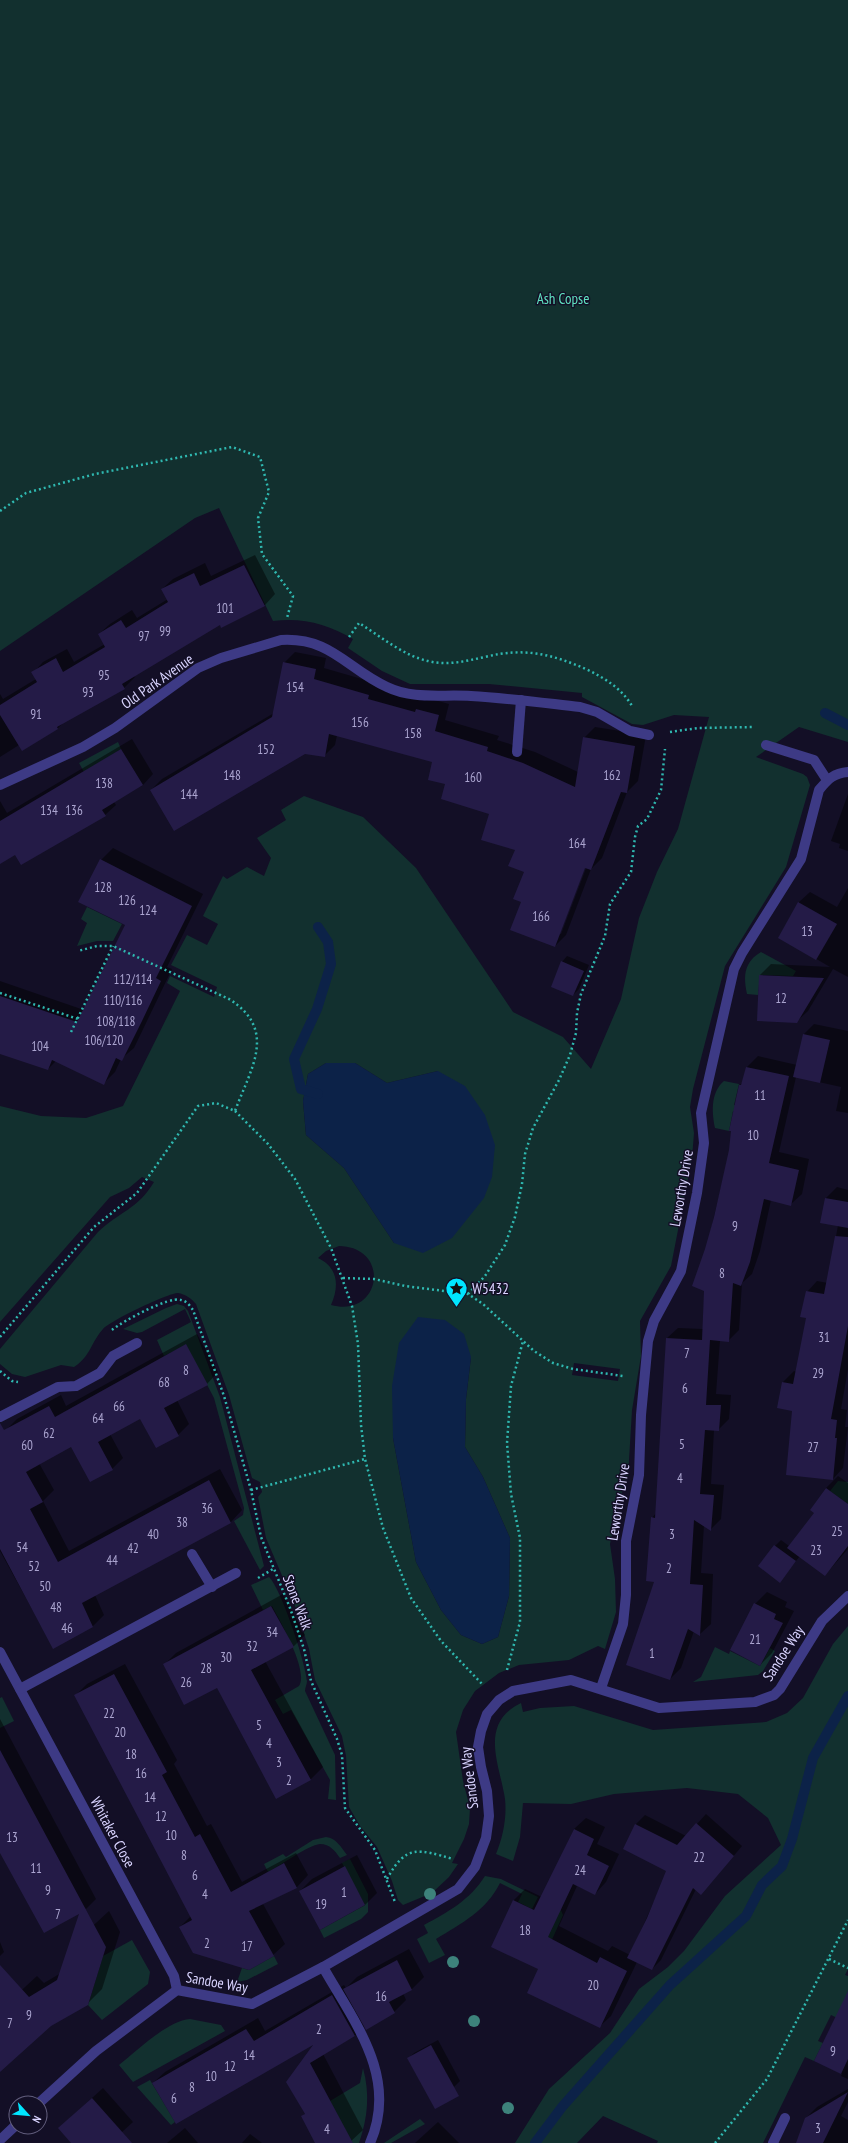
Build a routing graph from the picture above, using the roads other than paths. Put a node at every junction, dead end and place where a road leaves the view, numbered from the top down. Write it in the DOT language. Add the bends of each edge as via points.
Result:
graph roads {
  1 [pos="521,700"];
  2 [pos="649,735"];
  3 [pos="766,745"];
  4 [pos="517,752"];
  5 [pos="848,772"];
  6 [pos="827,780"];
  7 [pos="0,785"];
  8 [pos="136,1343"];
  9 [pos="0,1417"];
  10 [pos="192,1554"];
  11 [pos="236,1573"];
  12 [pos="212,1587"];
  13 [pos="848,1596"];
  14 [pos="0,1652"];
  15 [pos="601,1688"];
  16 [pos="20,1689"];
  17 [pos="323,1967"];
  18 [pos="177,1990"];
  19 [pos="48,2095"];
  20 [pos="785,2118"];
  21 [pos="8,2132"];
  22 [pos="0,2140"];
  23 [pos="370,2143"];
  24 [pos="773,2143"];
  1 -- 2 [label="street, Old Park Avenue" via="580,707 597,712 630,731"];
  1 -- 4 [label="street"];
  1 -- 7 [label="street, Old Park Avenue" via="407,694 387,687 336,653 316,644 281,640 221,658 198,668 115,728 83,747"];
  3 -- 6 [label="street" via="814,760"];
  5 -- 6 [label="street" via="837,773"];
  6 -- 15 [label="street, Leworthy Drive" via="819,790 800,859 742,953 733,976 701,1112 704,1143 681,1271 654,1321 648,1341 641,1415 639,1475 626,1541 626,1595 622,1624"];
  8 -- 9 [label="street" via="113,1356 100,1373 76,1386 58,1387"];
  10 -- 12 [label="street"];
  11 -- 12 [label="street"];
  12 -- 16 [label="street"];
  13 -- 15 [label="street, Sandoe Way" via="822,1621 780,1689 767,1699 659,1708"];
  14 -- 16 [label="street, Whitaker Close"];
  15 -- 17 [label="street, Sandoe Way" via="572,1680 514,1691 499,1700 487,1714 478,1747 489,1816 483,1849 475,1867 458,1889"];
  16 -- 18 [label="street, Whitaker Close" via="174,1976"];
  17 -- 18 [label="street, Sandoe Way" via="252,2004"];
  17 -- 23 [label="street" via="372,2056 379,2102"];
  18 -- 19 [label="street, Sandoe Way" via="96,2051"];
  20 -- 24 [label="street"];
  21 -- 22 [label="street"];
}
